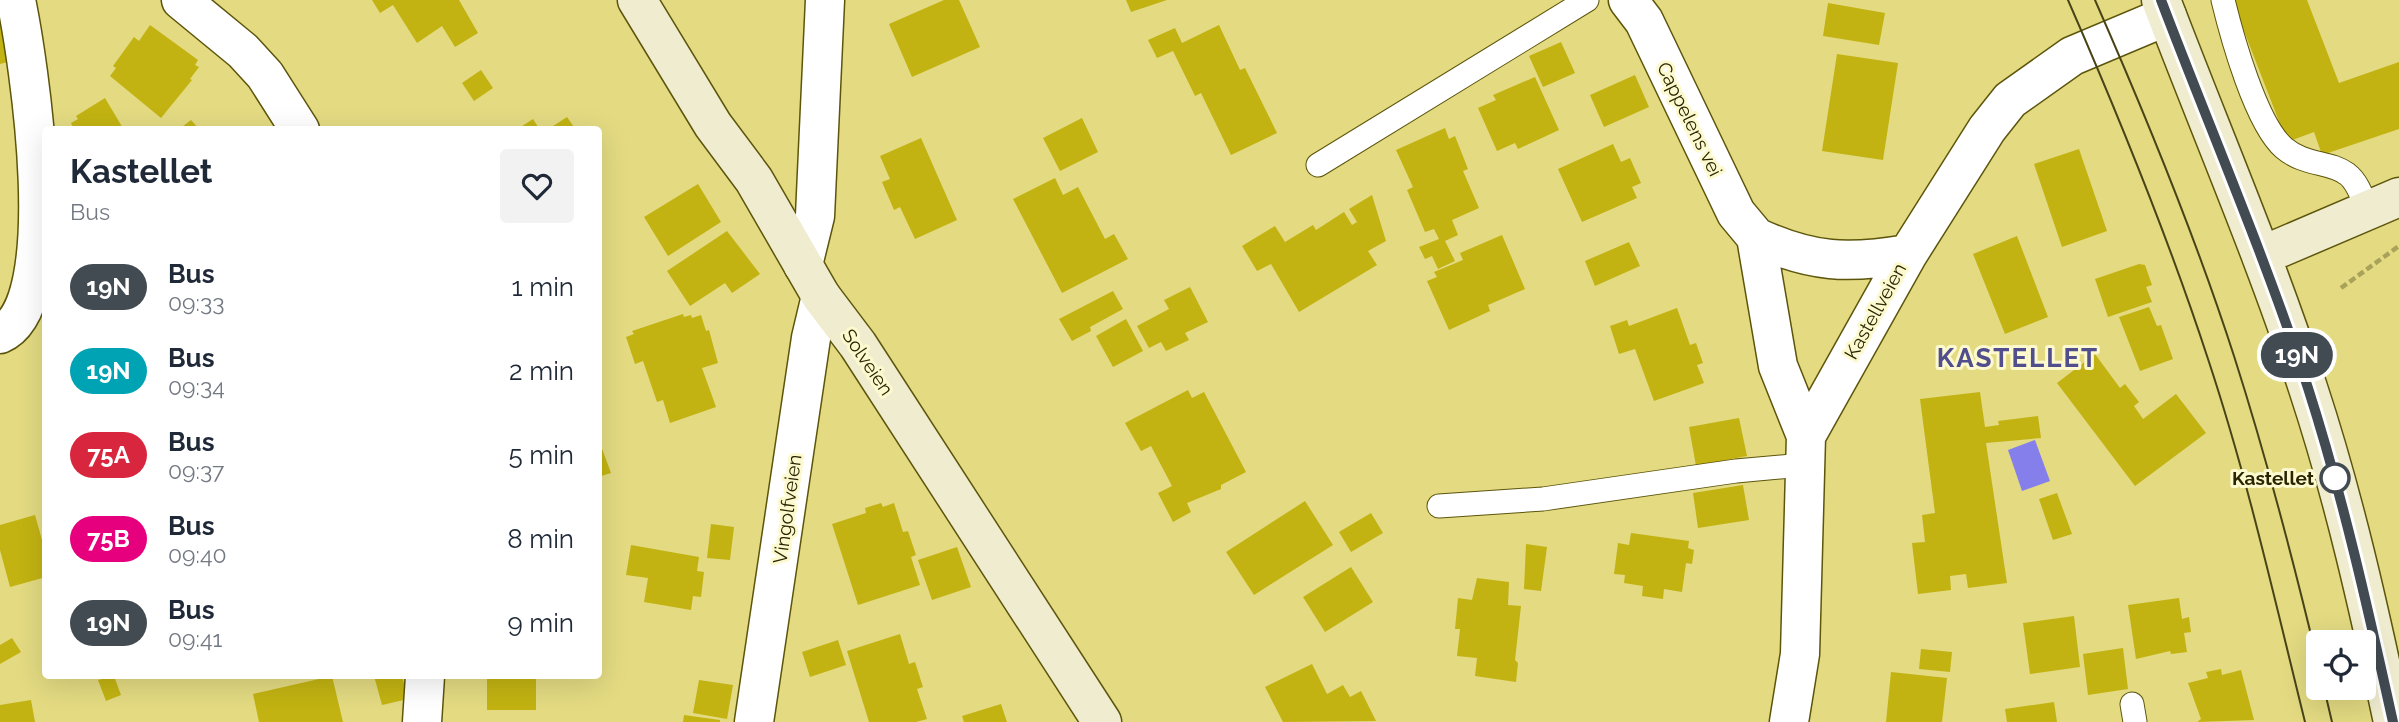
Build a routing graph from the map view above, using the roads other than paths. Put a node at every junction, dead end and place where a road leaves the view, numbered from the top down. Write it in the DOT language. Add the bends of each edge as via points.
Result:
graph roads {
  1 [pos="16,0"];
  2 [pos="181,0"];
  3 [pos="637,0"];
  4 [pos="825,0"];
  5 [pos="1587,0"];
  6 [pos="1628,0"];
  7 [pos="2223,0"];
  8 [pos="2164,8"];
  9 [pos="297,126"];
  10 [pos="1318,165"];
  11 [pos="2383,204"];
  12 [pos="1756,237"];
  13 [pos="1908,254"];
  14 [pos="2261,256"];
  15 [pos="812,280"];
  16 [pos="0,334"];
  17 [pos="1804,450"];
  18 [pos="1438,506"];
  19 [pos="425,679"];
  20 [pos="422,722"];
  21 [pos="754,722"];
  22 [pos="1102,722"];
  23 [pos="1789,722"];
  24 [pos="2393,722"];
  1 -- 16 [label="street" via="37,140 37,221 28,295 18,317"];
  2 -- 9 [label="street" via="257,67"];
  3 -- 15 [label="main road, Solveien" via="713,125 754,180"];
  4 -- 15 [label="street, Vingolfveien"];
  5 -- 10 [label="lane"];
  6 -- 12 [label="street, Cappelens vei" via="1644,22 1736,213"];
  7 -- 11 [label="lane" via="2244,68 2273,137 2302,161 2347,174"];
  8 -- 13 [label="street, Kastellveien" via="2072,56 2010,100"];
  8 -- 14 [label="main road"];
  11 -- 14 [label="main road"];
  12 -- 13 [label="street, Cappelens vei" via="1823,261 1863,262"];
  12 -- 17 [label="street, Cappelens vei" via="1778,366"];
  13 -- 17 [label="street, Kastellveien"];
  14 -- 24 [label="main road" via="2309,390 2347,521"];
  15 -- 21 [label="street, Vingolfveien" via="811,338"];
  15 -- 22 [label="main road, Solveien"];
  17 -- 18 [label="lane" via="1736,471 1543,499"];
  17 -- 23 [label="street, Kastellveien" via="1800,654"];
  19 -- 20 [label="street"];
}
